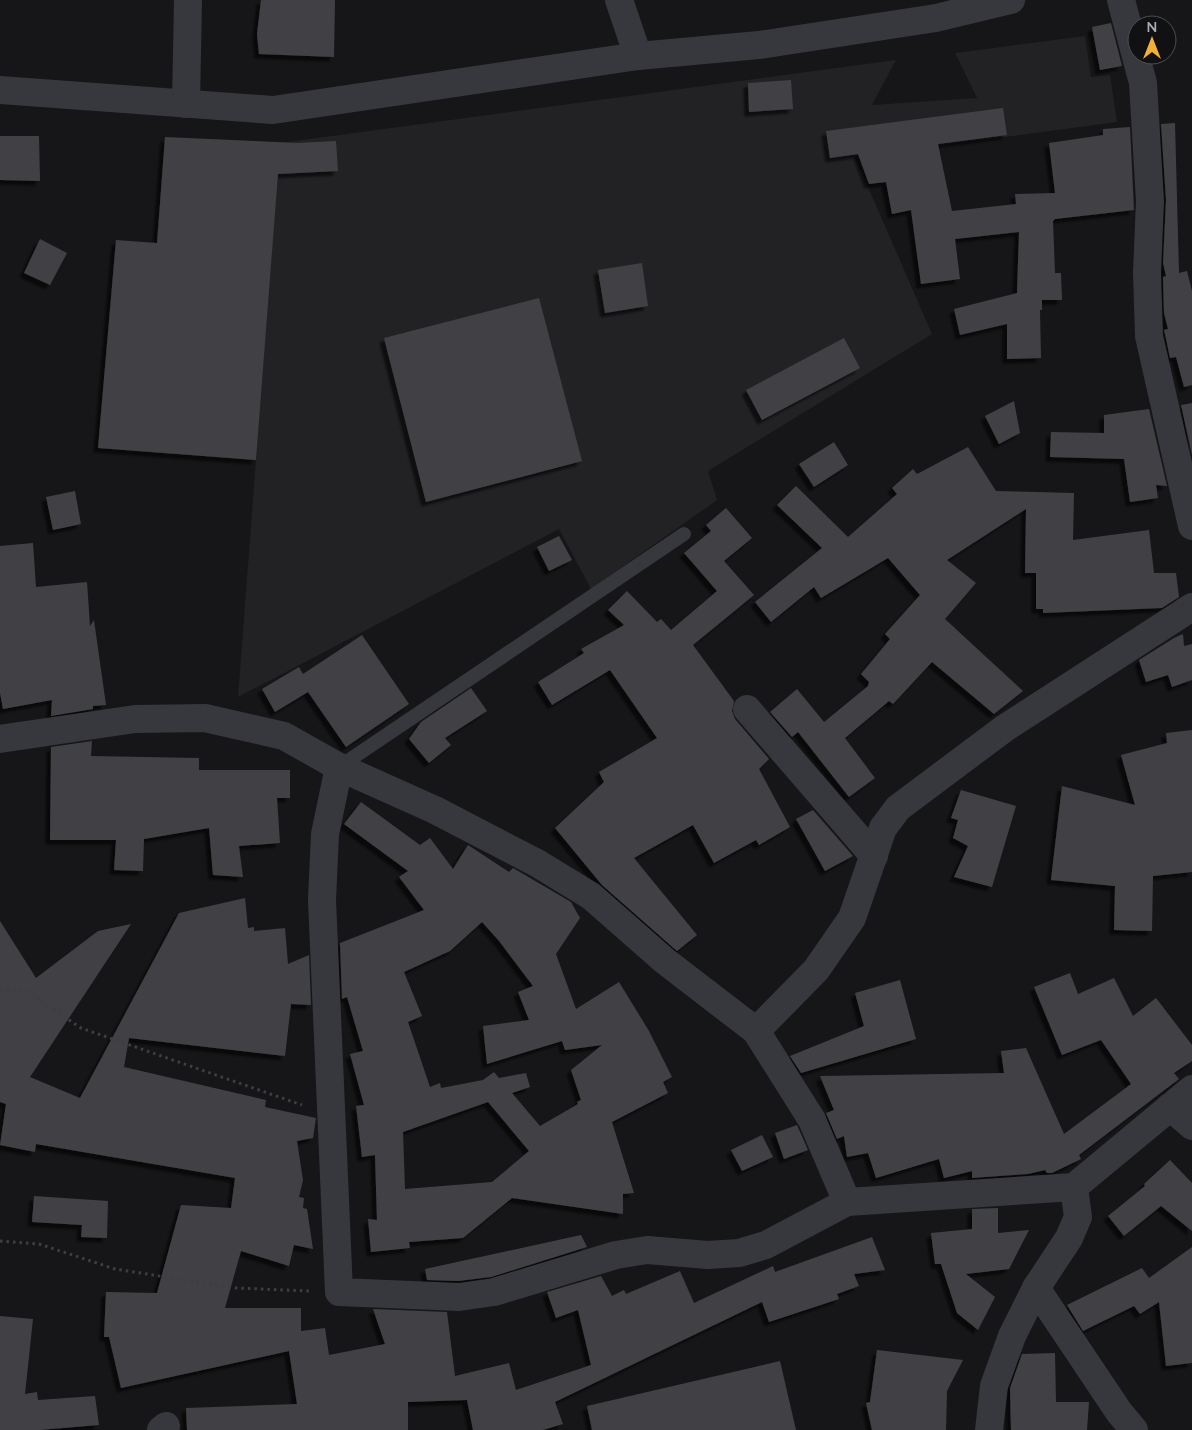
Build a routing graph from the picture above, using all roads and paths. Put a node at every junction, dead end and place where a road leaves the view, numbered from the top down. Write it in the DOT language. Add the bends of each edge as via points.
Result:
graph roads {
  1 [pos="188,0"];
  2 [pos="619,0"];
  3 [pos="1011,0"];
  4 [pos="1121,0"];
  5 [pos="936,9"];
  6 [pos="638,56"];
  7 [pos="0,90"];
  8 [pos="186,104"];
  9 [pos="1192,526"];
  10 [pos="684,534"];
  11 [pos="1192,607"];
  12 [pos="747,709"];
  13 [pos="0,739"];
  14 [pos="339,768"];
  15 [pos="874,856"];
  16 [pos="0,990"];
  17 [pos="756,1031"];
  18 [pos="1192,1089"];
  19 [pos="1170,1107"];
  20 [pos="330,1115"];
  21 [pos="1192,1126"];
  22 [pos="1074,1188"];
  23 [pos="847,1202"];
  24 [pos="0,1240"];
  25 [pos="1036,1288"];
  26 [pos="339,1292"];
  27 [pos="989,1430"];
  28 [pos="1134,1430"];
  1 -- 8 [label="street"];
  2 -- 6 [label="street"];
  3 -- 5 [label="street"];
  4 -- 9 [label="street" via="1143,83 1150,201 1149,336"];
  5 -- 6 [label="street" via="759,45"];
  6 -- 8 [label="street" via="273,110"];
  7 -- 8 [label="street"];
  10 -- 14 [label="lane"];
  11 -- 15 [label="street" via="1005,728 898,808 884,828"];
  12 -- 15 [label="street"];
  13 -- 14 [label="street" via="134,719 205,718 284,736"];
  14 -- 17 [label="street" via="436,810 537,863 591,896 665,961"];
  14 -- 20 [label="street" via="325,834 322,900"];
  15 -- 17 [label="street" via="852,918 816,970"];
  16 -- 20 [label="path" via="25,990 81,1028"];
  17 -- 23 [label="street" via="812,1120"];
  18 -- 19 [label="street"];
  19 -- 21 [label="street"];
  19 -- 22 [label="street"];
  20 -- 26 [label="street"];
  22 -- 23 [label="street"];
  22 -- 25 [label="street" via="1078,1218 1069,1238"];
  23 -- 26 [label="street" via="766,1245 739,1253 708,1255 647,1250 616,1255 494,1292 459,1297"];
  24 -- 26 [label="path" via="39,1244 115,1269 236,1288"];
  25 -- 27 [label="street" via="1012,1336 994,1386"];
  25 -- 28 [label="street"];
}
